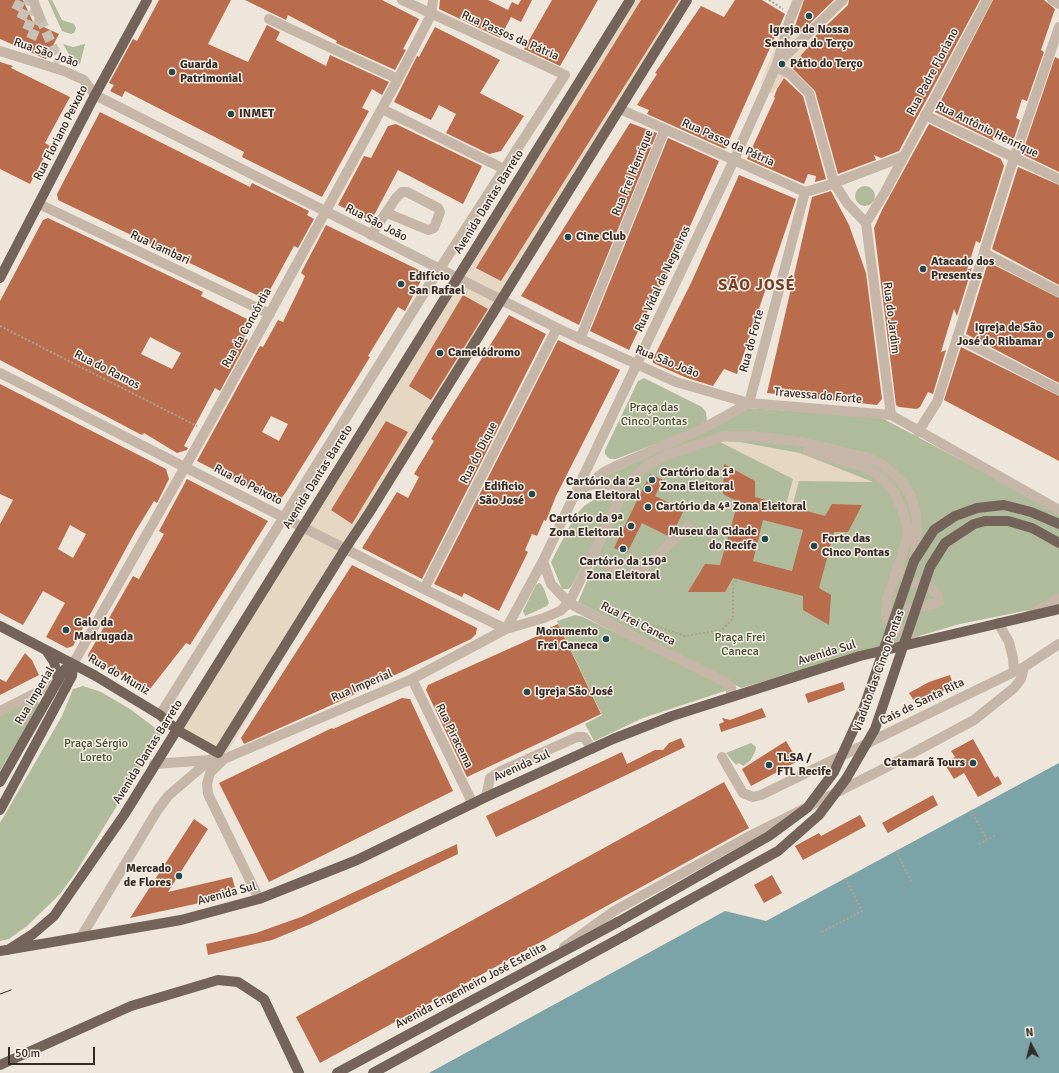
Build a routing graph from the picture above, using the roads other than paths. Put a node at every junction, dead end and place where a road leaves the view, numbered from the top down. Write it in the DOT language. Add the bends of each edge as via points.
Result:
graph roads {
  1 [pos="33,0"];
  2 [pos="147,0"];
  3 [pos="402,0"];
  4 [pos="433,0"];
  5 [pos="630,0"];
  6 [pos="687,0"];
  7 [pos="798,0"];
  8 [pos="843,0"];
  9 [pos="987,0"];
  10 [pos="1052,0"];
  11 [pos="1059,4"];
  12 [pos="431,14"];
  13 [pos="40,18"];
  14 [pos="270,19"];
  15 [pos="1059,27"];
  16 [pos="1055,50"];
  17 [pos="0,51"];
  18 [pos="776,66"];
  19 [pos="565,75"];
  20 [pos="398,79"];
  21 [pos="95,95"];
  22 [pos="382,109"];
  23 [pos="620,109"];
  24 [pos="925,115"];
  25 [pos="665,129"];
  26 [pos="902,157"];
  27 [pos="1015,159"];
  28 [pos="734,160"];
  29 [pos="504,169"];
  30 [pos="1059,180"];
  31 [pos="830,185"];
  32 [pos="805,192"];
  33 [pos="39,204"];
  34 [pos="326,212"];
  35 [pos="387,212"];
  36 [pos="866,223"];
  37 [pos="371,235"];
  38 [pos="984,253"];
  39 [pos="439,269"];
  40 [pos="0,278"];
  41 [pos="457,278"];
  42 [pos="1059,292"];
  43 [pos="502,300"];
  44 [pos="270,314"];
  45 [pos="557,328"];
  46 [pos="957,337"];
  47 [pos="580,339"];
  48 [pos="638,365"];
  49 [pos="0,373"];
  50 [pos="1059,390"];
  51 [pos="749,403"];
  52 [pos="891,415"];
  53 [pos="918,432"];
  54 [pos="752,436"];
  55 [pos="185,468"];
  56 [pos="585,487"];
  57 [pos="574,496"];
  58 [pos="619,501"];
  59 [pos="1059,510"];
  60 [pos="284,518"];
  61 [pos="1059,524"];
  62 [pos="688,526"];
  63 [pos="302,528"];
  64 [pos="1059,543"];
  65 [pos="345,549"];
  66 [pos="592,556"];
  67 [pos="543,561"];
  68 [pos="914,561"];
  69 [pos="898,566"];
  70 [pos="424,589"];
  71 [pos="1059,598"];
  72 [pos="569,603"];
  73 [pos="1059,609"];
  74 [pos="886,615"];
  75 [pos="1029,615"];
  76 [pos="998,623"];
  77 [pos="0,626"];
  78 [pos="506,628"];
  79 [pos="917,642"];
  80 [pos="1059,644"];
  81 [pos="46,650"];
  82 [pos="73,664"];
  83 [pos="1024,667"];
  84 [pos="1014,672"];
  85 [pos="412,679"];
  86 [pos="57,682"];
  87 [pos="726,682"];
  88 [pos="66,688"];
  89 [pos="749,690"];
  90 [pos="730,696"];
  91 [pos="0,711"];
  92 [pos="160,715"];
  93 [pos="177,730"];
  94 [pos="592,749"];
  95 [pos="221,756"];
  96 [pos="722,758"];
  97 [pos="210,760"];
  98 [pos="154,764"];
  99 [pos="0,782"];
  100 [pos="486,797"];
  101 [pos="473,804"];
  102 [pos="0,810"];
  103 [pos="259,900"];
  104 [pos="618,922"];
  105 [pos="81,937"];
  106 [pos="3,952"];
  107 [pos="545,961"];
  108 [pos="0,1065"];
  109 [pos="300,1073"];
  110 [pos="337,1073"];
  111 [pos="373,1073"];
  1 -- 13 [label="street"];
  2 -- 21 [label="main road, Rua Floriano Peixoto"];
  3 -- 12 [label="street, Rua Passos da Pátria"];
  4 -- 12 [label="street, Rua da Concórdia"];
  5 -- 41 [label="main road, Avenida Dantas Barreto"];
  6 -- 23 [label="main road"];
  7 -- 18 [label="street, Rua Vidal de Negreiros"];
  8 -- 18 [label="street"];
  9 -- 24 [label="street, Rua Padre Floriano"];
  10 -- 11 [label="street"];
  12 -- 19 [label="street, Rua Passos da Pátria"];
  12 -- 20 [label="street, Rua da Concórdia"];
  14 -- 20 [label="street"];
  15 -- 16 [label="street"];
  16 -- 27 [label="street"];
  17 -- 21 [label="street, Rua São João" via="62,67 84,80"];
  18 -- 28 [label="street, Rua Vidal de Negreiros"];
  18 -- 31 [label="street" via="790,74 809,93"];
  19 -- 29 [label="street, Avenida Dantas Barreto"];
  20 -- 22 [label="street, Rua da Concórdia"];
  21 -- 33 [label="main road, Rua Floriano Peixoto"];
  21 -- 34 [label="street, Rua São João"];
  22 -- 29 [label="street"];
  22 -- 34 [label="street, Rua da Concórdia"];
  23 -- 25 [label="street, Rua Passo da Pátria"];
  23 -- 43 [label="main road"];
  24 -- 26 [label="street, Rua Padre Floriano"];
  24 -- 27 [label="street, Rua Antônio Henrique"];
  25 -- 28 [label="street, Rua Passo da Pátria"];
  25 -- 47 [label="street, Rua Frei Henrique"];
  26 -- 31 [label="street"];
  26 -- 36 [label="street, Rua Padre Floriano"];
  27 -- 30 [label="street, Rua Antônio Henrique"];
  27 -- 38 [label="street"];
  28 -- 32 [label="street, Rua Passo da Pátria"];
  28 -- 48 [label="street, Rua Vidal de Negreiros"];
  29 -- 39 [label="street, Avenida Dantas Barreto"];
  31 -- 32 [label="street"];
  31 -- 36 [label="street"];
  32 -- 51 [label="street, Rua do Forte"];
  33 -- 40 [label="main road, Rua Floriano Peixoto"];
  33 -- 44 [label="street, Rua Lambari"];
  34 -- 37 [label="street, Rua São João"];
  34 -- 44 [label="street, Rua da Concórdia"];
  35 -- 35 [label="street" via="400,193 404,192 438,208 440,212 434,228 428,230"];
  35 -- 37 [label="street"];
  36 -- 52 [label="street, Rua do Jardim"];
  37 -- 39 [label="street, Rua São João"];
  38 -- 42 [label="street"];
  38 -- 46 [label="street"];
  39 -- 41 [label="street, Rua São João"];
  39 -- 60 [label="street, Avenida Dantas Barreto"];
  41 -- 43 [label="street, Rua São João"];
  41 -- 63 [label="main road, Avenida Dantas Barreto"];
  43 -- 45 [label="street, Rua São João"];
  43 -- 65 [label="main road"];
  44 -- 55 [label="street, Rua da Concórdia"];
  45 -- 47 [label="street, Rua São João"];
  45 -- 70 [label="street, Rua do Dique"];
  46 -- 50 [label="street"];
  46 -- 53 [label="street" via="937,402"];
  47 -- 48 [label="street, Rua São João"];
  48 -- 51 [label="street, Rua São João" via="676,382"];
  48 -- 57 [label="street, Rua Vidal de Negreiros"];
  49 -- 55 [label="street, Rua do Peixoto"];
  51 -- 52 [label="street, Travessa do Forte"];
  51 -- 56 [label="street" via="702,429 604,472"];
  52 -- 53 [label="street, Travessa do Forte"];
  53 -- 59 [label="street, Travessa do Forte"];
  54 -- 58 [label="street" via="724,436 667,455 646,466 632,480"];
  54 -- 68 [label="street, Viaduto das Cinco Pontas" via="810,444 866,457 883,465 901,481 910,494 916,513"];
  54 -- 69 [label="street" via="846,460 880,477 894,492 907,528 907,539"];
  55 -- 60 [label="street, Rua do Peixoto"];
  55 -- 82 [label="street, Rua da Concórdia"];
  56 -- 57 [label="street"];
  56 -- 58 [label="street" via="595,484 611,485 615,488"];
  57 -- 67 [label="street, Rua Vidal de Negreiros"];
  58 -- 66 [label="street"];
  60 -- 63 [label="street, Rua do Peixoto"];
  60 -- 92 [label="street, Avenida Dantas Barreto"];
  61 -- 68 [label="main road, Viaduto das Cinco Pontas" via="1031,512 1004,505 977,508 955,516 934,530"];
  62 -- 66 [label="street" via="649,564 635,573 623,573"];
  63 -- 65 [label="street, Rua do Peixoto"];
  63 -- 93 [label="main road, Avenida Dantas Barreto"];
  64 -- 111 [label="main road, Viaduto das Cinco Pontas, bridge" via="1032,528 1008,521 974,524 945,543 930,567 875,729 846,779 819,815 778,851"];
  65 -- 70 [label="street, Rua do Peixoto"];
  65 -- 95 [label="main road"];
  66 -- 72 [label="street"];
  67 -- 72 [label="street, Rua Frei Caneca" via="551,584"];
  67 -- 78 [label="street, Rua Vidal de Negreiros"];
  68 -- 104 [label="main road, Viaduto das Cinco Pontas, bridge" via="864,707 834,772 808,808 769,836"];
  69 -- 74 [label="street" via="887,600"];
  69 -- 74 [label="street" via="905,578 934,589 939,602"];
  70 -- 78 [label="street, Rua do Peixoto"];
  71 -- 75 [label="street"];
  72 -- 78 [label="street" via="560,611 544,618"];
  72 -- 87 [label="street, Rua Frei Caneca"];
  73 -- 75 [label="main road, Avenida Sul"];
  74 -- 79 [label="street" via="889,622"];
  75 -- 76 [label="main road, Avenida Sul"];
  76 -- 79 [label="main road, Avenida Sul"];
  76 -- 84 [label="street" via="1009,642"];
  77 -- 81 [label="main road, Rua do Muniz"];
  78 -- 85 [label="street, Rua Imperial"];
  79 -- 89 [label="main road, Avenida Sul" via="860,656"];
  80 -- 83 [label="street, Cais de Santa Rita"];
  81 -- 82 [label="main road, Rua do Muniz"];
  81 -- 86 [label="main road" via="54,662"];
  82 -- 86 [label="main road, Rua Imperial" via="64,670"];
  82 -- 88 [label="main road, Rua Imperial" via="72,676"];
  82 -- 92 [label="main road, Rua do Muniz"];
  83 -- 84 [label="street, Cais de Santa Rita"];
  83 -- 107 [label="street" via="1021,679 1014,688 974,720 744,839 614,911"];
  84 -- 96 [label="street, Cais de Santa Rita" via="753,797 743,793"];
  85 -- 95 [label="street, Rua Imperial"];
  85 -- 101 [label="street, Rua Piracema"];
  86 -- 88 [label="street"];
  86 -- 91 [label="street"];
  86 -- 99 [label="main road, Rua Imperial"];
  87 -- 89 [label="street, Rua Frei Caneca" via="740,689"];
  87 -- 90 [label="street" via="730,687"];
  88 -- 102 [label="main road, Rua Imperial"];
  89 -- 90 [label="main road, Avenida Sul"];
  90 -- 94 [label="main road, Avenida Sul" via="672,716"];
  92 -- 93 [label="main road"];
  93 -- 95 [label="main road"];
  93 -- 98 [label="main road, Avenida Dantas Barreto"];
  94 -- 100 [label="main road, Avenida Sul"];
  94 -- 100 [label="street" via="581,736 501,771 490,778"];
  95 -- 97 [label="street"];
  95 -- 103 [label="street" via="210,773 208,794"];
  97 -- 98 [label="street"];
  97 -- 105 [label="street" via="168,796 157,811"];
  98 -- 106 [label="main road, Avenida Dantas Barreto" via="124,815 54,916 33,934"];
  100 -- 101 [label="main road, Avenida Sul"];
  101 -- 103 [label="main road, Avenida Sul" via="357,860"];
  103 -- 105 [label="main road, Avenida Sul" via="181,920"];
  104 -- 107 [label="main road, Avenida Engenheiro José Estelita"];
  105 -- 106 [label="main road, Avenida Sul"];
  107 -- 110 [label="main road, Avenida Engenheiro José Estelita"];
  108 -- 109 [label="main road" via="132,1006 218,980 238,982 264,999"];
}
